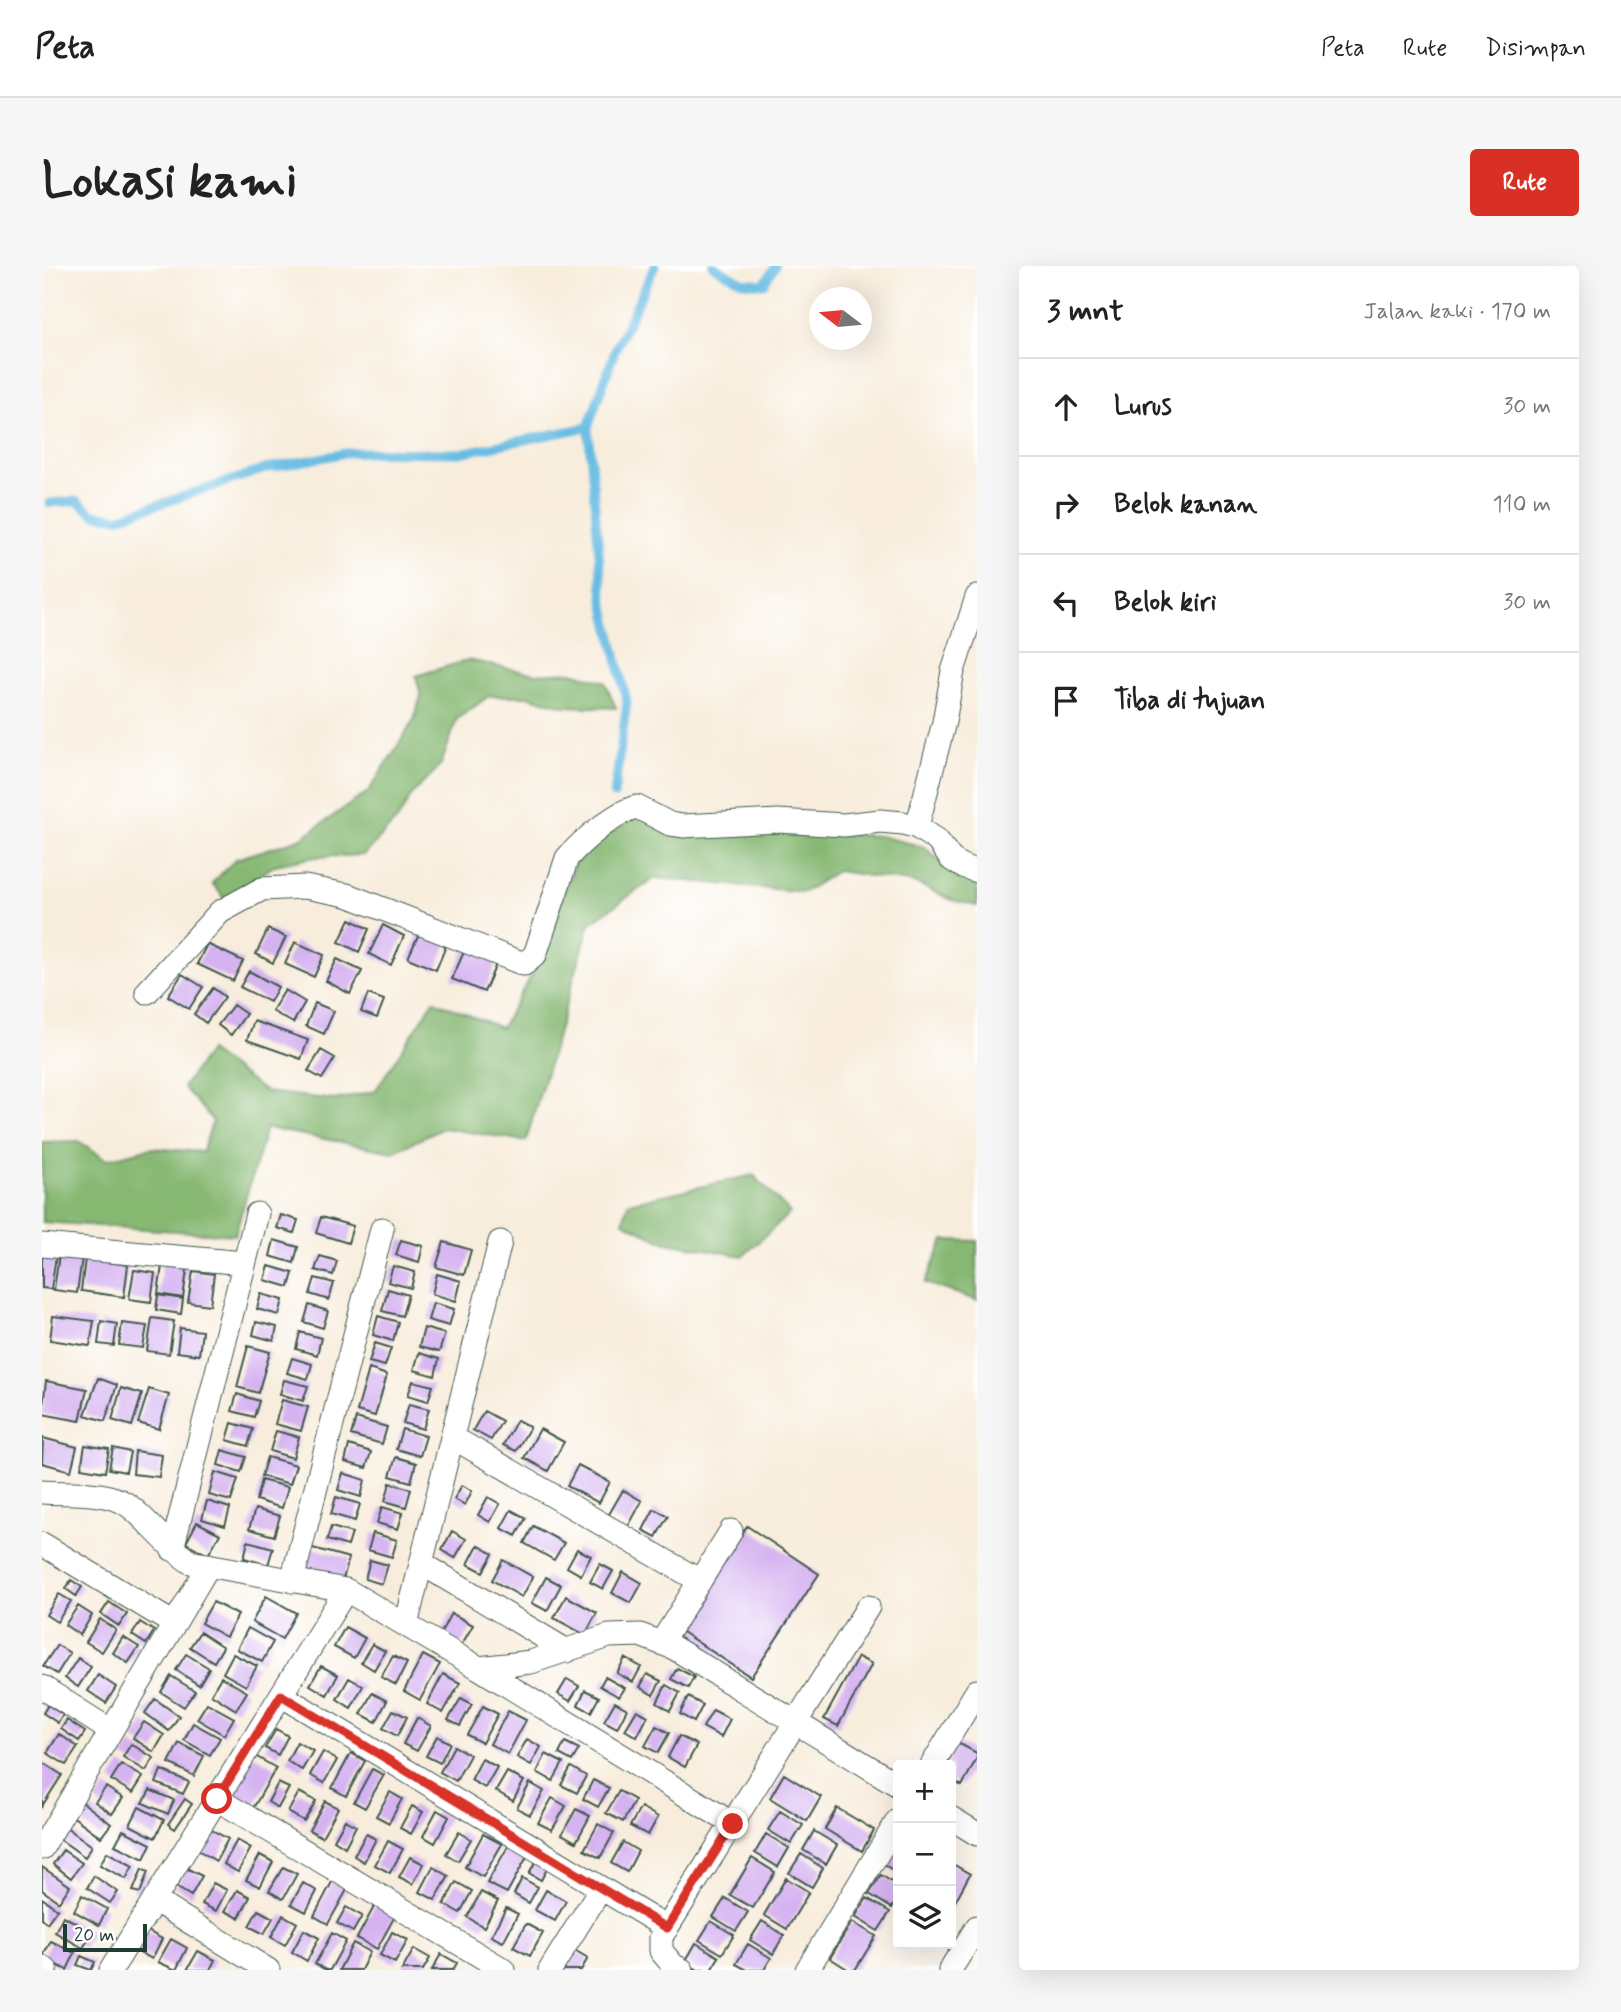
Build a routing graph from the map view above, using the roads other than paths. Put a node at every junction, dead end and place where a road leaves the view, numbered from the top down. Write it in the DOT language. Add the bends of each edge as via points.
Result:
graph roads {
  1 [pos="977,597"];
  2 [pos="917,827"];
  3 [pos="977,870"];
  4 [pos="147,992"];
  5 [pos="257,1214"];
  6 [pos="382,1229"];
  7 [pos="500,1242"];
  8 [pos="42,1245"];
  9 [pos="244,1263"];
  10 [pos="452,1437"];
  11 [pos="42,1492"];
  12 [pos="731,1531"];
  13 [pos="42,1544"];
  14 [pos="172,1549"];
  15 [pos="421,1563"];
  16 [pos="209,1565"];
  17 [pos="292,1581"];
  18 [pos="700,1581"];
  19 [pos="346,1590"];
  20 [pos="868,1606"];
  21 [pos="174,1624"];
  22 [pos="406,1625"];
  23 [pos="661,1643"];
  24 [pos="567,1651"];
  25 [pos="479,1668"];
  26 [pos="42,1687"];
  27 [pos="977,1690"];
  28 [pos="281,1695"];
  29 [pos="796,1723"];
  30 [pos="111,1731"];
  31 [pos="935,1760"];
  32 [pos="893,1782"];
  33 [pos="217,1799"];
  34 [pos="956,1821"];
  35 [pos="896,1823"];
  36 [pos="733,1824"];
  37 [pos="977,1834"];
  38 [pos="45,1837"];
  39 [pos="601,1888"];
  40 [pos="155,1900"];
  41 [pos="977,1927"];
  42 [pos="667,1928"];
  43 [pos="111,1970"];
  44 [pos="268,1970"];
  45 [pos="504,1970"];
  46 [pos="550,1970"];
  47 [pos="682,1970"];
  48 [pos="807,1970"];
  49 [pos="950,1970"];
  1 -- 2 [label="street" via="953,671"];
  2 -- 3 [label="street" via="936,840 951,859"];
  2 -- 4 [label="street" via="880,821 683,826 637,807 628,809 567,858 536,956 524,964 347,895 305,887 262,889 220,912"];
  5 -- 9 [label="street"];
  6 -- 17 [label="street"];
  7 -- 10 [label="street"];
  8 -- 9 [label="street"];
  9 -- 14 [label="street"];
  10 -- 15 [label="street"];
  10 -- 18 [label="street"];
  11 -- 14 [label="street" via="109,1497 132,1507"];
  12 -- 18 [label="street"];
  13 -- 21 [label="street"];
  14 -- 16 [label="street" via="190,1562"];
  15 -- 22 [label="street"];
  15 -- 24 [label="street"];
  16 -- 17 [label="street"];
  16 -- 21 [label="street"];
  17 -- 19 [label="street"];
  18 -- 23 [label="street"];
  19 -- 22 [label="street"];
  19 -- 28 [label="street"];
  20 -- 29 [label="street"];
  21 -- 30 [label="street"];
  22 -- 25 [label="street"];
  23 -- 24 [label="street" via="640,1635 609,1636"];
  23 -- 29 [label="street"];
  24 -- 25 [label="street" via="531,1662"];
  25 -- 36 [label="street"];
  26 -- 30 [label="street"];
  27 -- 31 [label="street"];
  28 -- 33 [label="street"];
  28 -- 39 [label="street"];
  29 -- 32 [label="street"];
  29 -- 36 [label="street"];
  30 -- 38 [label="street"];
  33 -- 40 [label="street"];
  33 -- 45 [label="street"];
  34 -- 37 [label="street"];
  35 -- 48 [label="street"];
  36 -- 42 [label="street"];
  39 -- 42 [label="street"];
  39 -- 46 [label="street"];
  40 -- 43 [label="street"];
  40 -- 44 [label="street"];
  41 -- 49 [label="street"];
  42 -- 47 [label="street" via="661,1937 661,1951"];
}
